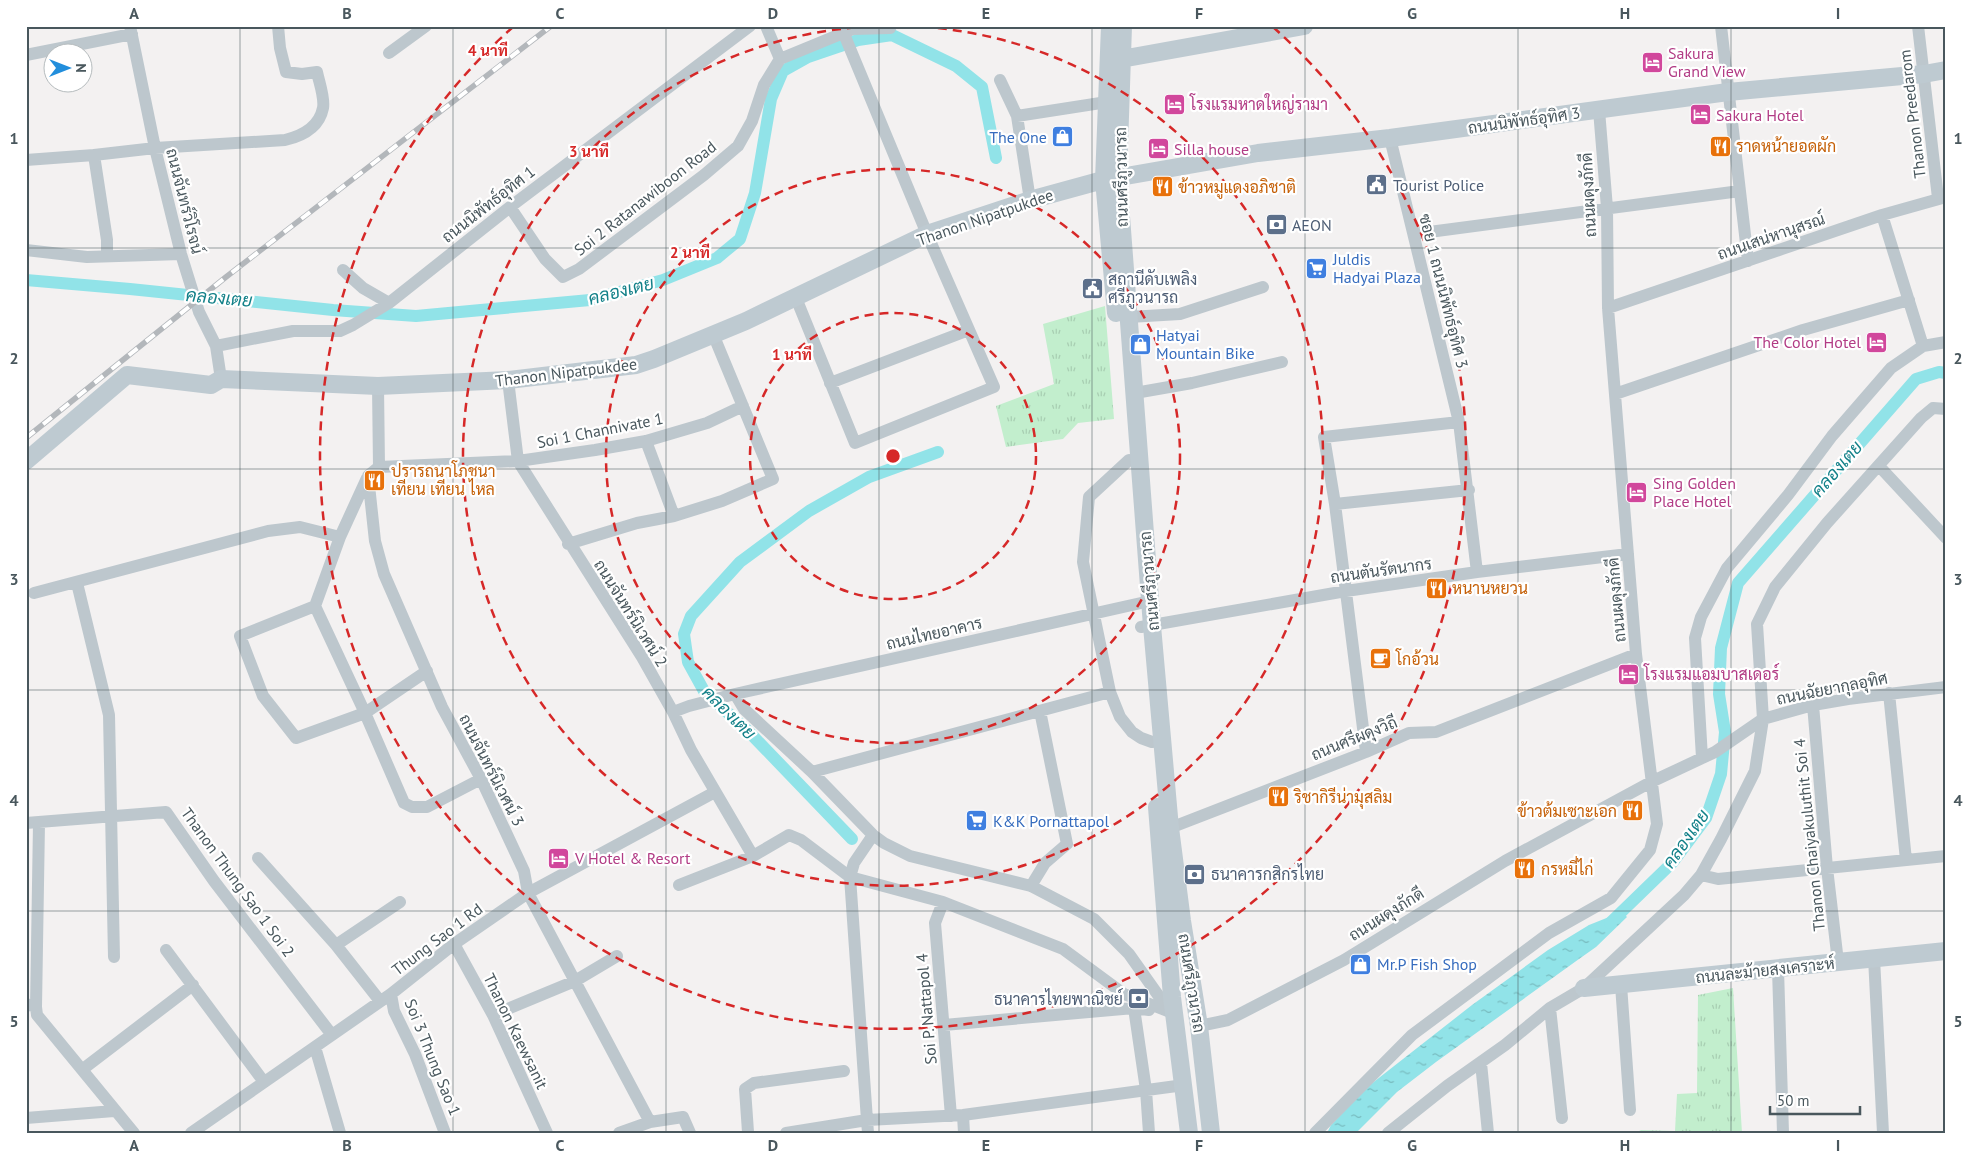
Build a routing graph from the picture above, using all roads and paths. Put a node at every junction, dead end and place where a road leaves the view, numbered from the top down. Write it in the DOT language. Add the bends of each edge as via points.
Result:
graph roads {
  1 [pos="278,26"];
  2 [pos="426,26"];
  3 [pos="750,26"];
  4 [pos="891,26"];
  5 [pos="1110,26"];
  6 [pos="1123,26"];
  7 [pos="1304,26"];
  8 [pos="1721,26"];
  9 [pos="1918,26"];
  10 [pos="131,30"];
  11 [pos="767,30"];
  12 [pos="844,34"];
  13 [pos="389,53"];
  14 [pos="26,55"];
  15 [pos="780,59"];
  16 [pos="1115,60"];
  17 [pos="1946,70"];
  18 [pos="1924,74"];
  19 [pos="1000,80"];
  20 [pos="1728,92"];
  21 [pos="1107,102"];
  22 [pos="1599,110"];
  23 [pos="1018,116"];
  24 [pos="1390,138"];
  25 [pos="156,148"];
  26 [pos="94,155"];
  27 [pos="26,160"];
  28 [pos="1111,179"];
  29 [pos="1740,191"];
  30 [pos="1942,197"];
  31 [pos="1030,200"];
  32 [pos="510,207"];
  33 [pos="1607,208"];
  34 [pos="1882,215"];
  35 [pos="927,234"];
  36 [pos="1414,234"];
  37 [pos="26,250"];
  38 [pos="181,254"];
  39 [pos="107,256"];
  40 [pos="1748,261"];
  41 [pos="343,270"];
  42 [pos="1262,287"];
  43 [pos="796,298"];
  44 [pos="1909,300"];
  45 [pos="389,303"];
  46 [pos="1608,308"];
  47 [pos="1129,317"];
  48 [pos="969,330"];
  49 [pos="713,334"];
  50 [pos="1946,342"];
  51 [pos="216,346"];
  52 [pos="1923,346"];
  53 [pos="1282,362"];
  54 [pos="221,379"];
  55 [pos="508,380"];
  56 [pos="830,382"];
  57 [pos="378,386"];
  58 [pos="1135,393"];
  59 [pos="1615,394"];
  60 [pos="743,406"];
  61 [pos="1946,409"];
  62 [pos="1459,422"];
  63 [pos="646,441"];
  64 [pos="1129,460"];
  65 [pos="26,461"];
  66 [pos="518,461"];
  67 [pos="1879,466"];
  68 [pos="379,467"];
  69 [pos="368,476"];
  70 [pos="1468,490"];
  71 [pos="1335,504"];
  72 [pos="674,516"];
  73 [pos="340,537"];
  74 [pos="1946,538"];
  75 [pos="568,544"];
  76 [pos="1628,554"];
  77 [pos="1477,572"];
  78 [pos="77,583"];
  79 [pos="1346,590"];
  80 [pos="34,593"];
  81 [pos="1140,603"];
  82 [pos="315,606"];
  83 [pos="1093,614"];
  84 [pos="1147,627"];
  85 [pos="1636,654"];
  86 [pos="427,671"];
  87 [pos="1946,687"];
  88 [pos="1110,692"];
  89 [pos="1889,693"];
  90 [pos="731,695"];
  91 [pos="1813,705"];
  92 [pos="1040,711"];
  93 [pos="673,712"];
  94 [pos="365,713"];
  95 [pos="1758,722"];
  96 [pos="1152,742"];
  97 [pos="1366,752"];
  98 [pos="1702,758"];
  99 [pos="812,772"];
  100 [pos="480,779"];
  101 [pos="1651,782"];
  102 [pos="715,792"];
  103 [pos="110,816"];
  104 [pos="39,823"];
  105 [pos="26,824"];
  106 [pos="1164,830"];
  107 [pos="870,838"];
  108 [pos="753,856"];
  109 [pos="1946,856"];
  110 [pos="258,858"];
  111 [pos="1906,860"];
  112 [pos="1827,868"];
  113 [pos="1701,874"];
  114 [pos="850,877"];
  115 [pos="679,885"];
  116 [pos="1031,886"];
  117 [pos="528,893"];
  118 [pos="400,902"];
  119 [pos="943,902"];
  120 [pos="454,944"];
  121 [pos="336,945"];
  122 [pos="166,950"];
  123 [pos="1946,950"];
  124 [pos="617,956"];
  125 [pos="114,957"];
  126 [pos="1874,958"];
  127 [pos="1838,962"];
  128 [pos="1778,969"];
  129 [pos="575,981"];
  130 [pos="192,985"];
  131 [pos="1621,985"];
  132 [pos="1584,988"];
  133 [pos="386,998"];
  134 [pos="1171,1004"];
  135 [pos="31,1006"];
  136 [pos="1134,1008"];
  137 [pos="1550,1008"];
  138 [pos="493,1015"];
  139 [pos="944,1025"];
  140 [pos="1199,1026"];
  141 [pos="332,1035"];
  142 [pos="315,1047"];
  143 [pos="1481,1063"];
  144 [pos="83,1069"];
  145 [pos="844,1071"];
  146 [pos="264,1082"];
  147 [pos="1206,1082"];
  148 [pos="1184,1086"];
  149 [pos="1146,1090"];
  150 [pos="1630,1110"];
  151 [pos="114,1111"];
  152 [pos="957,1116"];
  153 [pos="26,1118"];
  154 [pos="1562,1118"];
  155 [pos="650,1122"];
  156 [pos="867,1126"];
  157 [pos="751,1132"];
  158 [pos="134,1133"];
  159 [pos="191,1133"];
  160 [pos="340,1133"];
  161 [pos="445,1133"];
  162 [pos="547,1133"];
  163 [pos="619,1133"];
  164 [pos="690,1133"];
  165 [pos="786,1133"];
  166 [pos="964,1133"];
  167 [pos="1149,1133"];
  168 [pos="1188,1133"];
  169 [pos="1211,1133"];
  170 [pos="1315,1133"];
  171 [pos="1388,1133"];
  172 [pos="1488,1133"];
  173 [pos="1783,1133"];
  174 [pos="1884,1133"];
  1 -- 25 [label="street" via="286,72 318,72 324,107 317,123 302,136 285,140"];
  2 -- 13 [label="street"];
  3 -- 32 [label="street, ถนนนิพัทธ์อุทิศ 1"];
  4 -- 12 [label="street" via="853,29"];
  5 -- 16 [label="street, ถนนศรีภูวนารถ"];
  6 -- 16 [label="street, ถนนศรีภูวนารถ"];
  7 -- 16 [label="street"];
  8 -- 20 [label="street"];
  9 -- 18 [label="street, Thanon Preedarom"];
  10 -- 14 [label="street"];
  10 -- 25 [label="street, ถนนจันทร์วิโรจน์"];
  11 -- 15 [label="street"];
  12 -- 15 [label="street"];
  12 -- 35 [label="street"];
  15 -- 32 [label="street, Soi 2 Ratanawiboon Road" via="764,85 752,122 738,146 579,269 563,277 546,259"];
  16 -- 21 [label="street, ถนนศรีภูวนารถ"];
  16 -- 28 [label="street, ถนนศรีภูวนารถ"];
  17 -- 18 [label="street, ถนนนิพัทธ์อุทิศ 3"];
  18 -- 20 [label="street, ถนนนิพัทธ์อุทิศ 3"];
  18 -- 30 [label="street, Thanon Preedarom"];
  19 -- 23 [label="street"];
  20 -- 22 [label="street, ถนนนิพัทธ์อุทิศ 3"];
  20 -- 29 [label="street"];
  21 -- 23 [label="street"];
  21 -- 28 [label="street, ถนนศรีภูวนารถ"];
  22 -- 24 [label="street, ถนนนิพัทธ์อุทิศ 3"];
  22 -- 33 [label="street, ถนนผดุงภักดี"];
  23 -- 31 [label="street"];
  24 -- 28 [label="street, ถนนนิพัทธ์อุทิศ 3" via="1258,153"];
  24 -- 36 [label="street, ซอย 1 ถนนนิพัทธ์อุทิศ 3"];
  25 -- 26 [label="street"];
  25 -- 38 [label="street, ถนนจันทร์วิโรจน์"];
  26 -- 27 [label="street"];
  26 -- 39 [label="street"];
  28 -- 31 [label="street, Thanon Nipatpukdee"];
  28 -- 47 [label="street, ถนนศรีภูวนารถ"];
  28 -- 64 [label="street, ถนนศรีภูวนารถ"];
  29 -- 33 [label="street"];
  29 -- 40 [label="street"];
  30 -- 34 [label="street, ถนนเสน่หานุสรณ์"];
  31 -- 35 [label="street, Thanon Nipatpukdee"];
  32 -- 45 [label="street, ถนนนิพัทธ์อุทิศ 1"];
  33 -- 36 [label="street"];
  33 -- 46 [label="street, ถนนผดุงภักดี"];
  34 -- 40 [label="street, ถนนเสน่หานุสรณ์"];
  34 -- 44 [label="street"];
  35 -- 43 [label="street, Thanon Nipatpukdee"];
  35 -- 48 [label="street"];
  36 -- 62 [label="street, ซอย 1 ถนนนิพัทธ์อุทิศ 3"];
  37 -- 39 [label="street"];
  38 -- 39 [label="street"];
  38 -- 51 [label="street, ถนนจันทร์วิโรจน์" via="199,312"];
  40 -- 46 [label="street, ถนนเสน่หานุสรณ์"];
  41 -- 45 [label="street" via="363,288"];
  42 -- 47 [label="street" via="1180,314"];
  43 -- 49 [label="street, Thanon Nipatpukdee"];
  43 -- 56 [label="street"];
  44 -- 52 [label="street"];
  44 -- 59 [label="street" via="1803,330"];
  45 -- 51 [label="street, ถนนนิพัทธ์อุทิศ 1" via="340,331 293,331"];
  46 -- 59 [label="street, ถนนผดุงภักดี"];
  47 -- 58 [label="street, ถนนศรีภูวนารถ"];
  48 -- 56 [label="street"];
  48 -- 56 [label="street" via="994,387 855,443"];
  49 -- 55 [label="street, Thanon Nipatpukdee" via="636,365"];
  49 -- 60 [label="street"];
  50 -- 52 [label="street"];
  51 -- 54 [label="street, ถนนจันทร์วิโรจน์"];
  52 -- 98 [label="street" via="1891,368 1832,436 1727,568 1695,638"];
  53 -- 58 [label="street"];
  54 -- 57 [label="street, Thanon Nipatpukdee"];
  54 -- 65 [label="street, Thanon Nipatpukdee" via="210,385 127,375"];
  55 -- 57 [label="street, Thanon Nipatpukdee"];
  55 -- 66 [label="street, ถนนจันทร์นิเวศน์ 2"];
  57 -- 68 [label="street"];
  58 -- 84 [label="street, ถนนศรีภูวนารถ"];
  59 -- 76 [label="street, ถนนผดุงภักดี"];
  60 -- 63 [label="street, Soi 1 Channivate 1" via="707,423"];
  60 -- 72 [label="street" via="773,479 722,501"];
  61 -- 67 [label="street, ถนนละม้ายสงเคราะห์" via="1933,408 1921,418"];
  62 -- 70 [label="street, ซอย 1 ถนนนิพัทธ์อุทิศ 3"];
  62 -- 71 [label="street" via="1324,437"];
  63 -- 66 [label="street, Soi 1 Channivate 1"];
  63 -- 72 [label="street"];
  64 -- 81 [label="street, ถนนศรีภูวนารถ"];
  64 -- 83 [label="street" via="1089,497 1083,562"];
  66 -- 68 [label="street, Soi 1 Channivate 1"];
  66 -- 75 [label="street, ถนนจันทร์นิเวศน์ 2"];
  67 -- 74 [label="street"];
  67 -- 95 [label="street, ถนนละม้ายสงเคราะห์" via="1775,586 1757,624"];
  68 -- 69 [label="street"];
  69 -- 73 [label="street"];
  69 -- 86 [label="street, ถนนจันทร์นิเวศน์ 3" via="374,541 384,574"];
  70 -- 71 [label="street"];
  70 -- 77 [label="street, ซอย 1 ถนนนิพัทธ์อุทิศ 3"];
  71 -- 79 [label="street"];
  72 -- 75 [label="street" via="637,523"];
  73 -- 78 [label="street" via="300,527 278,529"];
  73 -- 82 [label="street"];
  75 -- 93 [label="street, ถนนจันทร์นิเวศน์ 2" via="642,657"];
  76 -- 77 [label="street, ถนนตันรัตนากร"];
  76 -- 85 [label="street, ถนนผดุงภักดี"];
  77 -- 79 [label="street, ถนนตันรัตนากร"];
  78 -- 80 [label="street"];
  78 -- 103 [label="street" via="108,715"];
  79 -- 84 [label="street, ถนนตันรัตนากร"];
  79 -- 97 [label="street"];
  81 -- 83 [label="street, ถนนไทยอาคาร"];
  81 -- 84 [label="street, ถนนศรีภูวนารถ"];
  82 -- 94 [label="street"];
  82 -- 94 [label="street" via="240,636 263,696 296,738"];
  83 -- 88 [label="street"];
  83 -- 90 [label="street, ถนนไทยอาคาร"];
  84 -- 96 [label="street, ถนนศรีภูวนารถ"];
  84 -- 106 [label="street, ถนนศรีภูวนารถ"];
  85 -- 97 [label="street, ถนนศรีผดุงวิถี" via="1436,732 1409,733"];
  85 -- 101 [label="street, ถนนผดุงภักดี"];
  86 -- 94 [label="street"];
  86 -- 100 [label="street, ถนนจันทร์นิเวศน์ 3"];
  87 -- 89 [label="street, ถนนฉัยยากุลอุทิศ"];
  88 -- 92 [label="street"];
  88 -- 96 [label="street" via="1120,717 1132,732"];
  89 -- 91 [label="street, ถนนฉัยยากุลอุทิศ"];
  89 -- 111 [label="street"];
  90 -- 93 [label="street, ถนนไทยอาคาร"];
  90 -- 99 [label="street"];
  91 -- 95 [label="street, ถนนฉัยยากุลอุทิศ"];
  91 -- 112 [label="street, Thanon Chaiyakuluthit Soi 4"];
  92 -- 99 [label="street"];
  92 -- 116 [label="street" via="1067,844 1045,863"];
  93 -- 102 [label="street, ถนนจันทร์นิเวศน์ 2"];
  94 -- 100 [label="street" via="404,803 412,807 427,807"];
  95 -- 98 [label="street, ถนนฉัยยากุลอุทิศ"];
  95 -- 113 [label="street, ถนนละม้ายสงเคราะห์" via="1755,771"];
  96 -- 106 [label="street, ถนนศรีภูวนารถ"];
  97 -- 106 [label="street, ถนนศรีผดุงวิถี"];
  98 -- 101 [label="street, ถนนฉัยยากุลอุทิศ"];
  99 -- 107 [label="street"];
  100 -- 117 [label="street, ถนนจันทร์นิเวศน์ 3" via="524,871"];
  101 -- 140 [label="street, ถนนผดุงภักดี" via="1505,861 1344,960 1228,1020"];
  101 -- 170 [label="street" via="1657,824 1650,850 1611,898 1549,933 1412,1035"];
  102 -- 108 [label="street, ถนนจันทร์นิเวศน์ 2"];
  102 -- 117 [label="street, Thung Sao 1 Rd"];
  103 -- 104 [label="street, Thanon Thung Sao 1 Soi 2"];
  103 -- 125 [label="street"];
  103 -- 141 [label="street, Thanon Thung Sao 1 Soi 2" via="166,812 214,881"];
  104 -- 105 [label="street, Thanon Thung Sao 1 Soi 2"];
  104 -- 135 [label="street"];
  106 -- 134 [label="street, ถนนศรีภูวนารถ"];
  106 -- 140 [label="street, ถนนศรีภูวนารถ"];
  107 -- 114 [label="street" via="854,863"];
  107 -- 116 [label="street" via="910,856"];
  108 -- 114 [label="street" via="788,835 801,840"];
  108 -- 115 [label="street"];
  109 -- 111 [label="street"];
  110 -- 121 [label="street"];
  111 -- 112 [label="street"];
  112 -- 113 [label="street" via="1718,879"];
  112 -- 127 [label="street, Thanon Chaiyakuluthit Soi 4"];
  113 -- 132 [label="street, ถนนละม้ายสงเคราะห์" via="1684,895"];
  114 -- 119 [label="street"];
  114 -- 156 [label="street"];
  116 -- 134 [label="street" via="1094,920 1129,954"];
  117 -- 120 [label="street, Thung Sao 1 Rd"];
  117 -- 129 [label="street, ถนนจันทร์นิเวศน์ 3"];
  118 -- 121 [label="street"];
  119 -- 134 [label="street" via="1063,948 1124,994"];
  119 -- 139 [label="street, Soi P. Nattapol 4" via="935,923"];
  120 -- 133 [label="street, Thung Sao 1 Rd"];
  120 -- 138 [label="street, Thanon Kaewsanit"];
  121 -- 133 [label="street"];
  122 -- 130 [label="street"];
  123 -- 126 [label="street, ถนนละม้ายสงเคราะห์"];
  124 -- 129 [label="street"];
  126 -- 127 [label="street, ถนนละม้ายสงเคราะห์"];
  126 -- 174 [label="street"];
  127 -- 128 [label="street, ถนนละม้ายสงเคราะห์"];
  128 -- 131 [label="street, ถนนละม้ายสงเคราะห์"];
  128 -- 173 [label="street"];
  129 -- 138 [label="street"];
  129 -- 155 [label="street, ถนนจันทร์นิเวศน์ 3"];
  130 -- 144 [label="street"];
  130 -- 146 [label="street"];
  131 -- 132 [label="street, ถนนละม้ายสงเคราะห์"];
  131 -- 150 [label="street"];
  132 -- 137 [label="street, ถนนละม้ายสงเคราะห์"];
  133 -- 141 [label="street, Thung Sao 1 Rd"];
  133 -- 161 [label="street, Soi 3 Thung Sao 1" via="415,1054"];
  134 -- 136 [label="street"];
  134 -- 148 [label="street, ถนนศรีภูวนารถ"];
  135 -- 144 [label="street"];
  136 -- 139 [label="street"];
  136 -- 149 [label="street"];
  137 -- 143 [label="street, ถนนละม้ายสงเคราะห์"];
  137 -- 154 [label="street"];
  138 -- 162 [label="street, Thanon Kaewsanit"];
  139 -- 152 [label="street, Soi P. Nattapol 4"];
  140 -- 147 [label="street, ถนนศรีภูวนารถ"];
  141 -- 142 [label="street, Thung Sao 1 Rd"];
  142 -- 146 [label="street, Thung Sao 1 Rd"];
  142 -- 160 [label="street"];
  143 -- 171 [label="street, ถนนละม้ายสงเคราะห์" via="1446,1086"];
  143 -- 172 [label="street"];
  144 -- 151 [label="street"];
  145 -- 157 [label="street" via="754,1083 745,1089"];
  146 -- 159 [label="street, Thung Sao 1 Rd"];
  147 -- 148 [label="street"];
  147 -- 169 [label="street, ถนนศรีภูวนารถ"];
  148 -- 149 [label="street"];
  148 -- 168 [label="street, ถนนศรีภูวนารถ"];
  149 -- 152 [label="street"];
  149 -- 167 [label="street"];
  151 -- 153 [label="street"];
  151 -- 158 [label="street"];
  152 -- 156 [label="street"];
  152 -- 166 [label="street, Soi P. Nattapol 4"];
  155 -- 163 [label="street"];
  155 -- 164 [label="street" via="682,1116"];
  156 -- 165 [label="street"];
}
